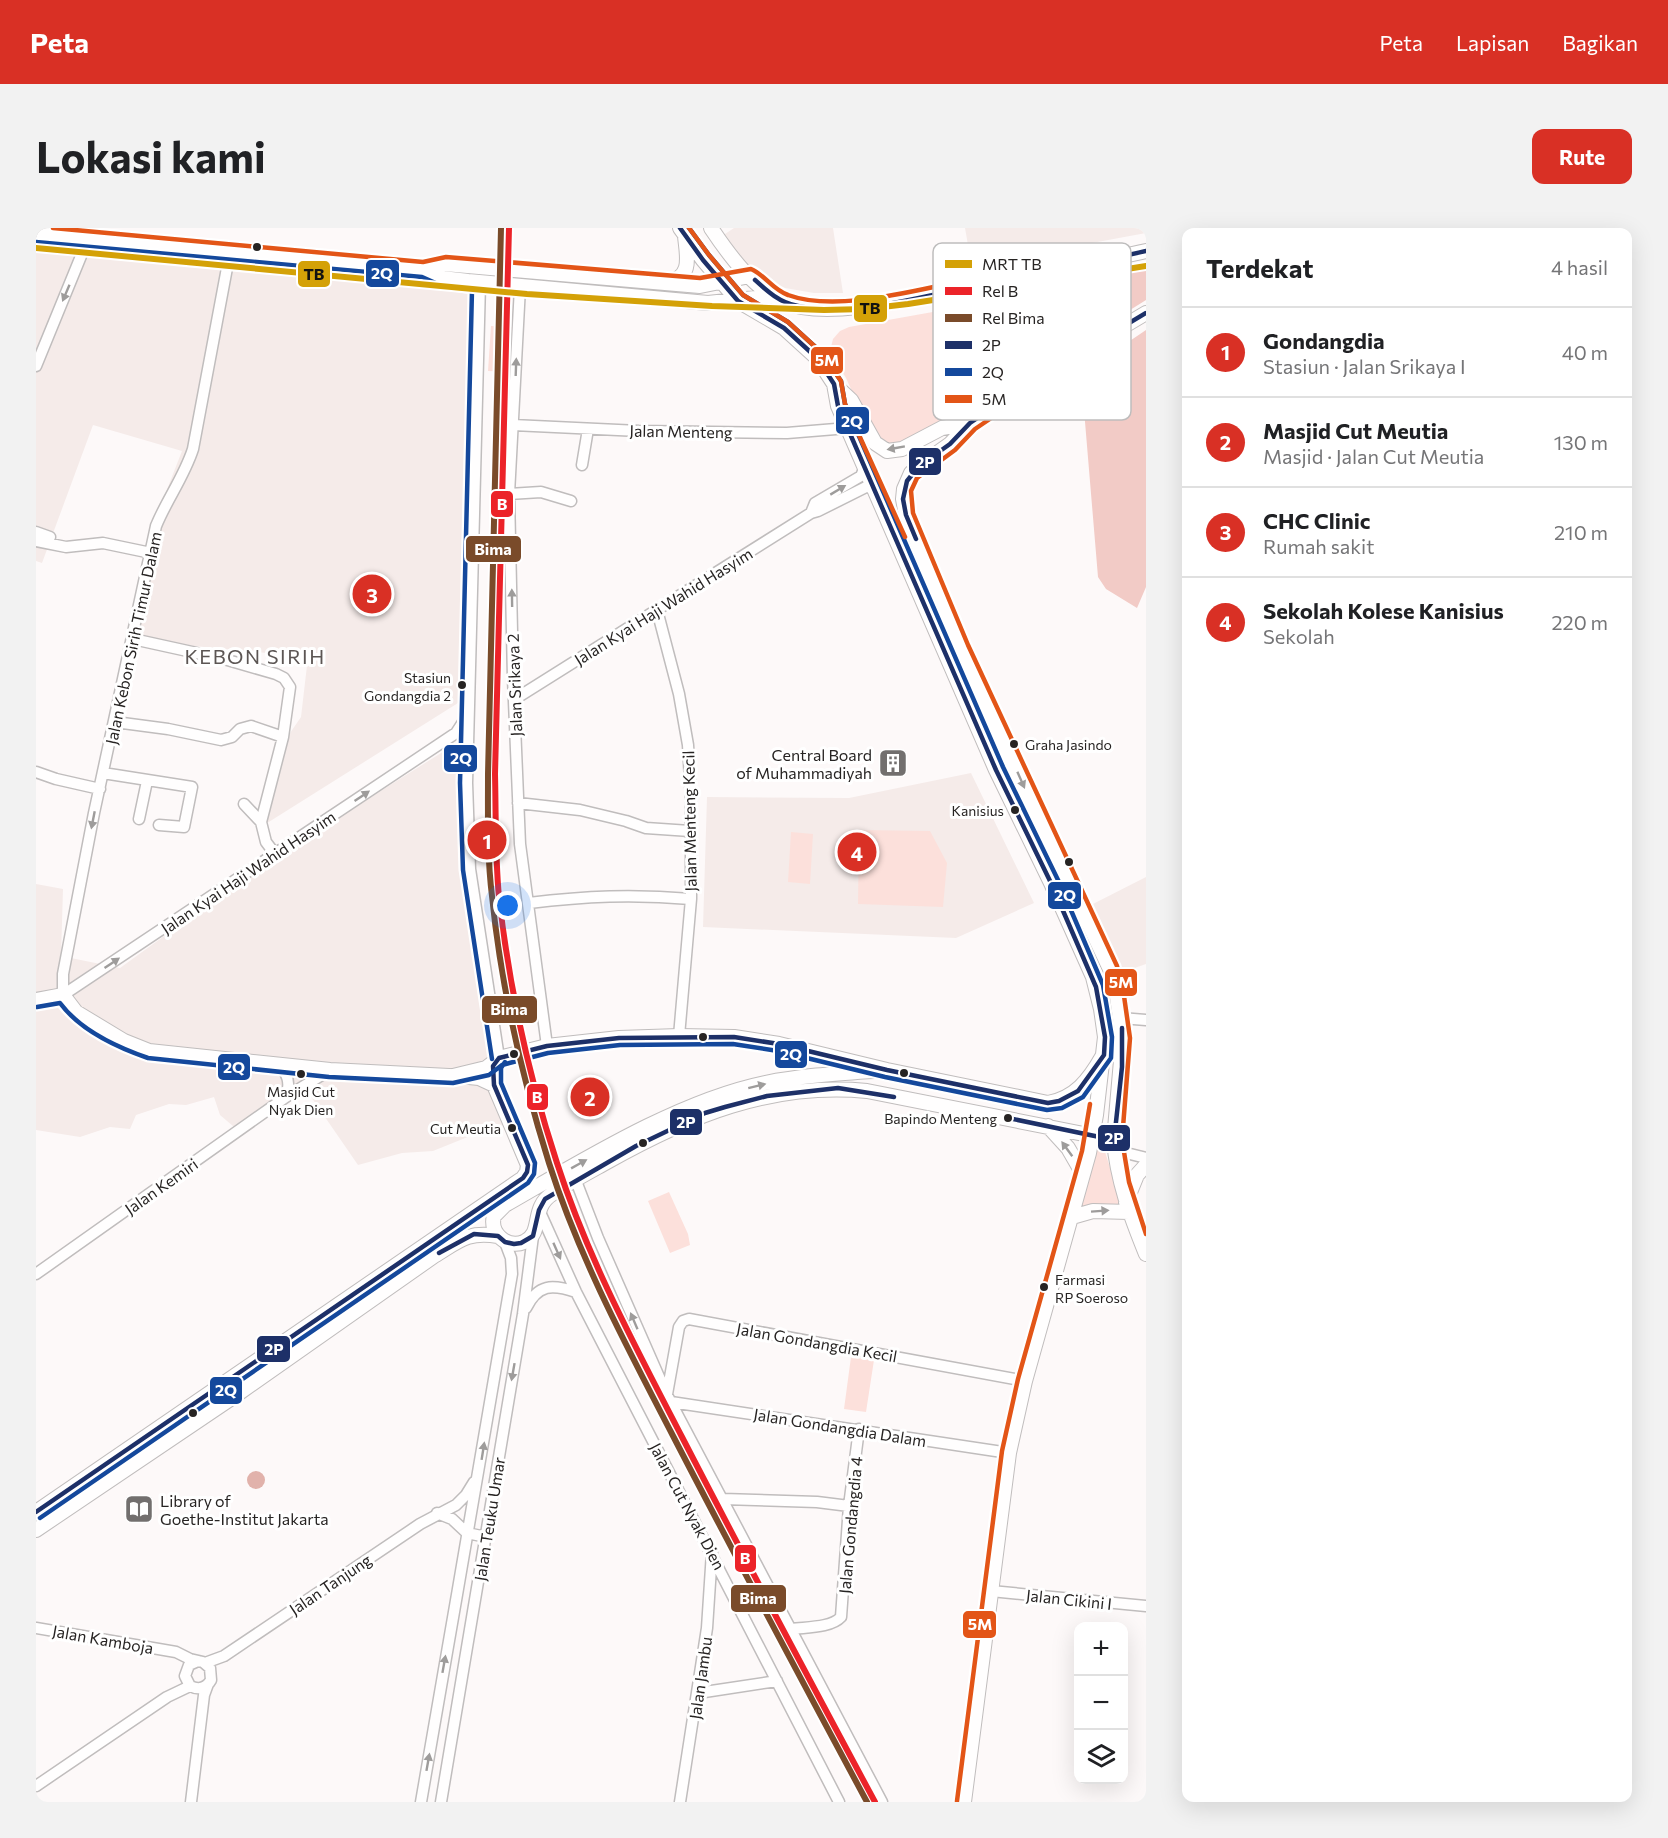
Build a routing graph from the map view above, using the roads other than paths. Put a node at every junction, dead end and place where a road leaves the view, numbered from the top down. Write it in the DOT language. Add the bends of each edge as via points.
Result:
graph roads {
  1 [pos="711,228"];
  2 [pos="682,232"];
  3 [pos="36,234"];
  4 [pos="88,239"];
  5 [pos="1146,251"];
  6 [pos="230,252"];
  7 [pos="1131,254"];
  8 [pos="424,270"];
  9 [pos="750,276"];
  10 [pos="722,282"];
  11 [pos="480,283"];
  12 [pos="668,283"];
  13 [pos="520,287"];
  14 [pos="933,294"];
  15 [pos="773,296"];
  16 [pos="738,301"];
  17 [pos="1146,313"];
  18 [pos="1131,322"];
  19 [pos="36,366"];
  20 [pos="834,384"];
  21 [pos="974,420"];
  22 [pos="970,423"];
  23 [pos="513,425"];
  24 [pos="848,428"];
  25 [pos="588,429"];
  26 [pos="582,465"];
  27 [pos="865,467"];
  28 [pos="875,488"];
  29 [pos="509,494"];
  30 [pos="571,501"];
  31 [pos="811,513"];
  32 [pos="36,532"];
  33 [pos="50,537"];
  34 [pos="36,541"];
  35 [pos="151,553"];
  36 [pos="657,610"];
  37 [pos="133,639"];
  38 [pos="515,699"];
  39 [pos="467,719"];
  40 [pos="115,722"];
  41 [pos="456,733"];
  42 [pos="283,737"];
  43 [pos="468,740"];
  44 [pos="36,772"];
  45 [pos="103,773"];
  46 [pos="147,781"];
  47 [pos="100,789"];
  48 [pos="518,803"];
  49 [pos="244,804"];
  50 [pos="139,819"];
  51 [pos="261,822"];
  52 [pos="159,825"];
  53 [pos="690,831"];
  54 [pos="275,854"];
  55 [pos="691,899"];
  56 [pos="528,903"];
  57 [pos="63,995"];
  58 [pos="36,1000"];
  59 [pos="1121,1018"];
  60 [pos="1146,1020"];
  61 [pos="679,1036"];
  62 [pos="547,1046"];
  63 [pos="1104,1054"];
  64 [pos="499,1058"];
  65 [pos="276,1063"];
  66 [pos="330,1070"];
  67 [pos="887,1070"];
  68 [pos="453,1076"];
  69 [pos="494,1085"];
  70 [pos="286,1097"];
  71 [pos="1048,1103"];
  72 [pos="1046,1125"];
  73 [pos="1093,1135"];
  74 [pos="1114,1145"];
  75 [pos="1146,1158"];
  76 [pos="1146,1165"];
  77 [pos="1083,1174"];
  78 [pos="576,1181"];
  79 [pos="1128,1207"];
  80 [pos="539,1210"];
  81 [pos="1072,1217"];
  82 [pos="1141,1228"];
  83 [pos="533,1236"];
  84 [pos="501,1239"];
  85 [pos="1146,1254"];
  86 [pos="36,1274"];
  87 [pos="576,1292"];
  88 [pos="336,1306"];
  89 [pos="523,1314"];
  90 [pos="344,1318"];
  91 [pos="1025,1381"];
  92 [pos="669,1398"];
  93 [pos="859,1429"];
  94 [pos="1009,1454"];
  95 [pos="479,1474"];
  96 [pos="76,1494"];
  97 [pos="723,1499"];
  98 [pos="849,1506"];
  99 [pos="36,1512"];
  100 [pos="437,1514"];
  101 [pos="36,1530"];
  102 [pos="467,1533"];
  103 [pos="486,1537"];
  104 [pos="712,1552"];
  105 [pos="991,1591"];
  106 [pos="1146,1606"];
  107 [pos="36,1628"];
  108 [pos="792,1629"];
  109 [pos="170,1651"];
  110 [pos="205,1666"];
  111 [pos="189,1680"];
  112 [pos="777,1682"];
  113 [pos="208,1684"];
  114 [pos="698,1693"];
  115 [pos="203,1705"];
  116 [pos="434,1722"];
  117 [pos="454,1725"];
  118 [pos="36,1786"];
  119 [pos="191,1802"];
  120 [pos="421,1802"];
  121 [pos="441,1802"];
  122 [pos="680,1802"];
  123 [pos="839,1802"];
  124 [pos="882,1802"];
  125 [pos="963,1802"];
  1 -- 9 [label="main road"];
  2 -- 10 [label="main road"];
  2 -- 12 [label="main road" via="686,269 683,276"];
  3 -- 4 [label="main road"];
  4 -- 6 [label="main road"];
  4 -- 19 [label="street, one-way"];
  5 -- 7 [label="main road"];
  6 -- 8 [label="main road"];
  6 -- 35 [label="street, Jalan Kebon Sirih Timur Dalam" via="193,449 156,526"];
  8 -- 11 [label="main road" via="441,278"];
  8 -- 12 [label="main road" via="445,264"];
  9 -- 10 [label="main road"];
  9 -- 15 [label="main road"];
  10 -- 12 [label="main road" via="700,286"];
  10 -- 16 [label="main road"];
  11 -- 13 [label="main road"];
  11 -- 39 [label="street"];
  13 -- 16 [label="main road" via="708,303"];
  23 -- 13 [label="street, Jalan Srikaya 2, one-way"];
  14 -- 15 [label="main road" via="831,308 798,306"];
  15 -- 16 [label="main road"];
  16 -- 20 [label="main road" via="798,339"];
  17 -- 18 [label="main road"];
  22 -- 20 [label="main road, one-way" via="942,428 902,449 887,451 875,443 851,400"];
  20 -- 24 [label="main road"];
  21 -- 22 [label="main road"];
  22 -- 59 [label="main road, one-way" via="950,444 911,473 904,489 906,515 961,648 1104,954"];
  23 -- 25 [label="street, Jalan Menteng"];
  23 -- 29 [label="street, Jalan Srikaya 2"];
  24 -- 25 [label="street, Jalan Menteng" via="787,433"];
  24 -- 27 [label="main road"];
  25 -- 26 [label="street"];
  27 -- 28 [label="main road"];
  31 -- 27 [label="street, Jalan Kyai Haji Wahid Hasyim, one-way" via="815,503 861,476"];
  28 -- 31 [label="street, Jalan Kyai Haji Wahid Hasyim" via="866,487"];
  28 -- 63 [label="main road" via="996,770 1093,977 1105,1037"];
  29 -- 30 [label="street" via="541,492"];
  38 -- 29 [label="street, Jalan Srikaya 2, one-way"];
  31 -- 36 [label="street, Jalan Kyai Haji Wahid Hasyim"];
  32 -- 33 [label="street"];
  34 -- 35 [label="street" via="66,547 103,543"];
  35 -- 37 [label="street, Jalan Kebon Sirih Timur Dalam"];
  36 -- 38 [label="street, Jalan Kyai Haji Wahid Hasyim"];
  36 -- 53 [label="street, Jalan Menteng Kecil" via="688,745"];
  37 -- 40 [label="street, Jalan Kebon Sirih Timur Dalam"];
  37 -- 42 [label="street" via="224,659 284,678 290,687"];
  38 -- 48 [label="street, Jalan Srikaya 2"];
  39 -- 41 [label="street"];
  39 -- 43 [label="street"];
  40 -- 42 [label="street" via="221,740 252,726"];
  40 -- 45 [label="street, Jalan Kebon Sirih Timur Dalam"];
  41 -- 43 [label="street"];
  54 -- 41 [label="street, Jalan Kyai Haji Wahid Hasyim, one-way"];
  42 -- 51 [label="street"];
  43 -- 64 [label="street" via="470,869"];
  44 -- 47 [label="street"];
  45 -- 46 [label="street"];
  45 -- 47 [label="street, Jalan Kebon Sirih Timur Dalam"];
  46 -- 50 [label="street"];
  46 -- 52 [label="street" via="192,787 184,827"];
  47 -- 57 [label="street, Jalan Kebon Sirih Timur Dalam, one-way" via="63,974"];
  48 -- 53 [label="street" via="580,810 646,828"];
  48 -- 56 [label="street, Jalan Srikaya 2"];
  49 -- 51 [label="street"];
  51 -- 54 [label="street" via="266,842"];
  53 -- 55 [label="street, Jalan Menteng Kecil"];
  57 -- 54 [label="street, Jalan Kyai Haji Wahid Hasyim, one-way"];
  55 -- 56 [label="street" via="582,896"];
  55 -- 61 [label="street, Jalan Menteng Kecil"];
  56 -- 62 [label="street, Jalan Srikaya 2"];
  57 -- 58 [label="main road, Jalan Kyai Haji Wahid Hasyim"];
  57 -- 65 [label="main road" via="76,1012 149,1052"];
  59 -- 60 [label="street"];
  59 -- 74 [label="main road" via="1123,1038"];
  61 -- 62 [label="main road"];
  61 -- 67 [label="main road" via="779,1044"];
  62 -- 64 [label="main road"];
  63 -- 71 [label="main road" via="1078,1091"];
  63 -- 73 [label="main road"];
  64 -- 68 [label="main road" via="486,1068"];
  64 -- 69 [label="main road" via="493,1066"];
  65 -- 66 [label="main road"];
  65 -- 70 [label="street" via="286,1071"];
  66 -- 68 [label="main road"];
  66 -- 70 [label="street, Jalan Kemiri"];
  67 -- 71 [label="main road"];
  84 -- 67 [label="main road, one-way" via="493,1221 505,1205 685,1110 764,1084"];
  68 -- 69 [label="main road" via="479,1078"];
  69 -- 88 [label="main road" via="528,1165 523,1178"];
  70 -- 86 [label="street, Jalan Kemiri"];
  71 -- 72 [label="main road" via="1050,1116"];
  72 -- 73 [label="main road"];
  77 -- 72 [label="main road, one-way" via="1068,1148"];
  72 -- 78 [label="main road" via="867,1091 812,1090 766,1096 705,1113"];
  73 -- 74 [label="main road"];
  73 -- 77 [label="main road"];
  74 -- 75 [label="street"];
  74 -- 79 [label="main road"];
  76 -- 79 [label="main road" via="1137,1175"];
  77 -- 81 [label="main road"];
  78 -- 80 [label="main road" via="544,1199"];
  92 -- 78 [label="street, one-way"];
  81 -- 79 [label="main road, one-way"];
  79 -- 82 [label="main road"];
  80 -- 83 [label="main road"];
  80 -- 87 [label="street, Jalan Cut Nyak Dien, one-way"];
  81 -- 91 [label="main road"];
  82 -- 85 [label="main road"];
  83 -- 84 [label="main road" via="517,1244"];
  83 -- 89 [label="street, Jalan Teuku Umar"];
  84 -- 90 [label="main road" via="483,1233 468,1236"];
  95 -- 84 [label="street, Jalan Teuku Umar, one-way" via="512,1274 511,1258"];
  87 -- 89 [label="street" via="548,1287 531,1298"];
  87 -- 104 [label="street, Jalan Cut Nyak Dien"];
  88 -- 90 [label="main road"];
  88 -- 96 [label="main road"];
  89 -- 103 [label="street, Jalan Teuku Umar, one-way"];
  90 -- 96 [label="main road" via="238,1393"];
  91 -- 92 [label="street, Jalan Gondangdia Kecil" via="689,1319 679,1327"];
  91 -- 94 [label="main road"];
  92 -- 93 [label="street, Jalan Gondangdia Dalam"];
  92 -- 97 [label="street"];
  93 -- 94 [label="street, Jalan Gondangdia Dalam"];
  93 -- 98 [label="street, Jalan Gondangdia 4"];
  94 -- 105 [label="main road"];
  95 -- 100 [label="street, Jalan Tanjung" via="461,1501"];
  95 -- 102 [label="street, Jalan Teuku Umar"];
  96 -- 99 [label="main road"];
  96 -- 101 [label="main road"];
  97 -- 98 [label="street"];
  97 -- 108 [label="street"];
  98 -- 108 [label="street, Jalan Gondangdia 4" via="843,1607 838,1621"];
  100 -- 102 [label="street" via="452,1519"];
  100 -- 110 [label="street, Jalan Tanjung" via="215,1665"];
  102 -- 103 [label="street"];
  116 -- 102 [label="street, Jalan Teuku Umar, one-way"];
  103 -- 117 [label="street, Jalan Teuku Umar"];
  104 -- 112 [label="street, Jalan Cut Nyak Dien"];
  104 -- 114 [label="street, Jalan Jambu"];
  105 -- 106 [label="street, Jalan Cikini I"];
  105 -- 125 [label="main road"];
  107 -- 109 [label="street, Jalan Kamboja"];
  108 -- 124 [label="street"];
  109 -- 110 [label="street, Jalan Kamboja"];
  109 -- 111 [label="street, Jalan Kamboja"];
  110 -- 111 [label="street" via="192,1663"];
  110 -- 113 [label="street" via="211,1680"];
  111 -- 113 [label="street" via="202,1688"];
  111 -- 115 [label="street, Jalan Kamboja"];
  111 -- 118 [label="street"];
  112 -- 114 [label="street"];
  112 -- 123 [label="street, Jalan Cut Nyak Dien"];
  113 -- 115 [label="street"];
  114 -- 122 [label="street, Jalan Jambu"];
  115 -- 119 [label="street"];
  116 -- 117 [label="street"];
  120 -- 116 [label="street, Jalan Teuku Umar, one-way"];
  117 -- 121 [label="street, Jalan Teuku Umar"];
}
